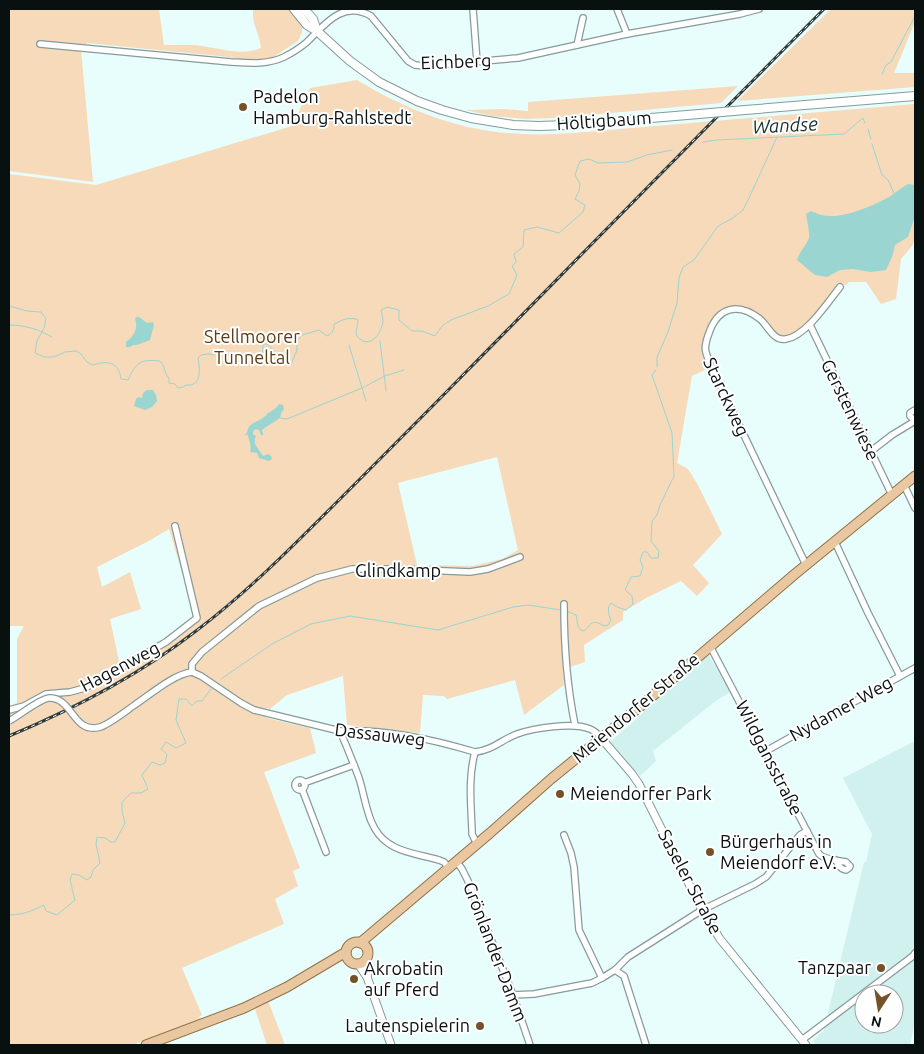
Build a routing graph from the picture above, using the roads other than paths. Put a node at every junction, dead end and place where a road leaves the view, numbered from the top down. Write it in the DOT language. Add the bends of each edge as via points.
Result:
graph roads {
  1 [pos="294,9"];
  2 [pos="304,9"];
  3 [pos="473,9"];
  4 [pos="617,9"];
  5 [pos="759,9"];
  6 [pos="583,18"];
  7 [pos="317,31"];
  8 [pos="627,34"];
  9 [pos="40,44"];
  10 [pos="578,45"];
  11 [pos="477,62"];
  12 [pos="915,96"];
  13 [pos="840,287"];
  14 [pos="810,325"];
  15 [pos="915,410"];
  16 [pos="915,421"];
  17 [pos="870,452"];
  18 [pos="915,476"];
  19 [pos="904,485"];
  20 [pos="892,495"];
  21 [pos="915,508"];
  22 [pos="175,526"];
  23 [pos="835,542"];
  24 [pos="520,556"];
  25 [pos="806,565"];
  26 [pos="564,604"];
  27 [pos="710,646"];
  28 [pos="915,668"];
  29 [pos="192,672"];
  30 [pos="900,676"];
  31 [pos="9,710"];
  32 [pos="9,722"];
  33 [pos="576,725"];
  34 [pos="340,731"];
  35 [pos="601,738"];
  36 [pos="766,751"];
  37 [pos="475,752"];
  38 [pos="354,765"];
  39 [pos="807,831"];
  40 [pos="564,835"];
  41 [pos="477,844"];
  42 [pos="326,852"];
  43 [pos="836,860"];
  44 [pos="456,861"];
  45 [pos="448,867"];
  46 [pos="702,910"];
  47 [pos="363,945"];
  48 [pos="915,953"];
  49 [pos="347,956"];
  50 [pos="361,962"];
  51 [pos="615,970"];
  52 [pos="602,978"];
  53 [pos="514,994"];
  54 [pos="801,1043"];
  55 [pos="146,1045"];
  56 [pos="391,1045"];
  57 [pos="530,1045"];
  58 [pos="646,1045"];
  1 -- 7 [label="main road, Höltigbaum" via="306,24"];
  2 -- 7 [label="main road, Höltigbaum" via="313,19"];
  3 -- 11 [label="street"];
  4 -- 8 [label="street"];
  5 -- 8 [label="street, Eichberg"];
  6 -- 10 [label="street"];
  7 -- 9 [label="street, Eichberg" via="301,47 284,57 259,63"];
  7 -- 11 [label="street, Eichberg" via="337,14 360,10 373,17 412,63 425,66"];
  7 -- 12 [label="main road, Höltigbaum, bridge" via="350,61 384,85 417,101 472,118 512,125 553,126"];
  8 -- 10 [label="street, Eichberg"];
  10 -- 11 [label="street, Eichberg" via="518,58"];
  13 -- 14 [label="street, Starckweg"];
  14 -- 17 [label="street, Gerstenwiese"];
  14 -- 25 [label="street, Starckweg" via="790,338 779,340 758,318 734,309 712,323 705,344 711,366"];
  15 -- 16 [label="street" via="910,416"];
  16 -- 17 [label="street"];
  17 -- 20 [label="street, Gerstenwiese"];
  18 -- 19 [label="main road, Meiendorfer Straße"];
  19 -- 20 [label="main road, Meiendorfer Straße"];
  19 -- 21 [label="street"];
  20 -- 23 [label="main road, Meiendorfer Straße"];
  22 -- 31 [label="street, Hagenweg" via="197,618 166,642 85,688 46,694"];
  23 -- 25 [label="main road, Meiendorfer Straße"];
  23 -- 30 [label="street"];
  24 -- 29 [label="street, Glindkamp" via="470,572 352,570 317,578 259,606 202,652 192,664"];
  25 -- 27 [label="main road, Meiendorfer Straße"];
  26 -- 33 [label="street" via="569,690"];
  27 -- 35 [label="main road, Meiendorfer Straße"];
  27 -- 36 [label="street, Wildgansstraße"];
  28 -- 30 [label="street, Nydamer Weg"];
  29 -- 32 [label="street, bridge" via="174,678 103,726 95,728 80,724 63,702 50,698"];
  29 -- 34 [label="street, Dassauweg" via="254,710"];
  30 -- 36 [label="street, Nydamer Weg"];
  33 -- 35 [label="street" via="592,730"];
  33 -- 37 [label="street" via="517,734 485,751"];
  34 -- 37 [label="street, Dassauweg" via="398,733"];
  34 -- 38 [label="street"];
  35 -- 41 [label="main road, Meiendorfer Straße"];
  35 -- 46 [label="street, Saseler Straße" via="640,786"];
  36 -- 39 [label="street, Wildgansstraße"];
  37 -- 41 [label="street" via="470,789 472,834"];
  38 -- 42 [label="street" via="304,786"];
  38 -- 45 [label="street" via="372,824 380,837 396,847 444,862"];
  39 -- 43 [label="street, Wildgansstraße" via="820,855"];
  39 -- 46 [label="street" via="756,884"];
  40 -- 52 [label="street" via="574,867 580,930"];
  41 -- 44 [label="main road, Meiendorfer Straße"];
  44 -- 45 [label="main road, Meiendorfer Straße"];
  44 -- 53 [label="street, Grönlander Damm" via="468,881"];
  45 -- 47 [label="main road, Meiendorfer Straße" via="364,938"];
  46 -- 51 [label="street" via="628,957"];
  46 -- 54 [label="street, Saseler Straße" via="720,939"];
  47 -- 49 [label="main road, Meiendorfer Straße" via="354,942 348,946"];
  47 -- 50 [label="main road" via="368,954"];
  48 -- 54 [label="street"];
  49 -- 50 [label="main road" via="352,963"];
  49 -- 55 [label="main road, Meiendorfer Straße" via="336,956 287,987 250,1005"];
  50 -- 56 [label="street" via="368,972"];
  51 -- 52 [label="street"];
  51 -- 58 [label="street" via="624,976"];
  52 -- 53 [label="street" via="592,983 534,994"];
  53 -- 57 [label="street, Grönlander Damm"];
}
